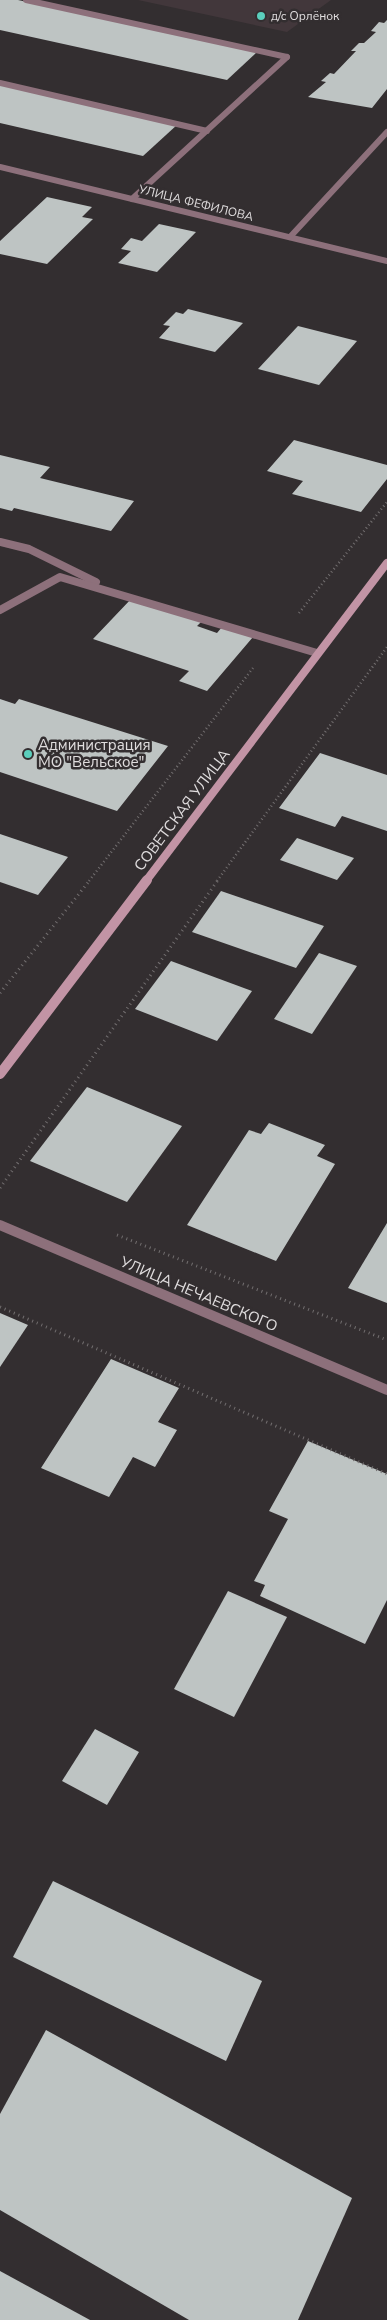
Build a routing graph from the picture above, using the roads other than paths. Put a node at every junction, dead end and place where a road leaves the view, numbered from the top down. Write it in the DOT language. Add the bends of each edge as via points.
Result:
graph roads {
  1 [pos="26,0"];
  2 [pos="0,83"];
  3 [pos="207,131"];
  4 [pos="387,132"];
  5 [pos="0,167"];
  6 [pos="132,199"];
  7 [pos="290,237"];
  8 [pos="387,261"];
  9 [pos="0,542"];
  10 [pos="387,564"];
  11 [pos="117,592"];
  12 [pos="0,610"];
  13 [pos="317,653"];
  14 [pos="0,1074"];
  15 [pos="0,1225"];
  16 [pos="387,1390"];
  1 -- 3 [label="street" via="287,57"];
  2 -- 3 [label="street"];
  3 -- 6 [label="street"];
  4 -- 7 [label="street"];
  5 -- 6 [label="street, УЛИЦА ФЕФИЛОВА"];
  6 -- 7 [label="street, УЛИЦА ФЕФИЛОВА"];
  7 -- 8 [label="street, УЛИЦА ФЕФИЛОВА"];
  9 -- 11 [label="street" via="29,549"];
  10 -- 13 [label="main road, СОВЕТСКАЯ УЛИЦА"];
  11 -- 12 [label="street" via="60,577"];
  11 -- 13 [label="street"];
  13 -- 14 [label="main road, СОВЕТСКАЯ УЛИЦА"];
  15 -- 16 [label="street, УЛИЦА НЕЧАЕВСКОГО"];
}
